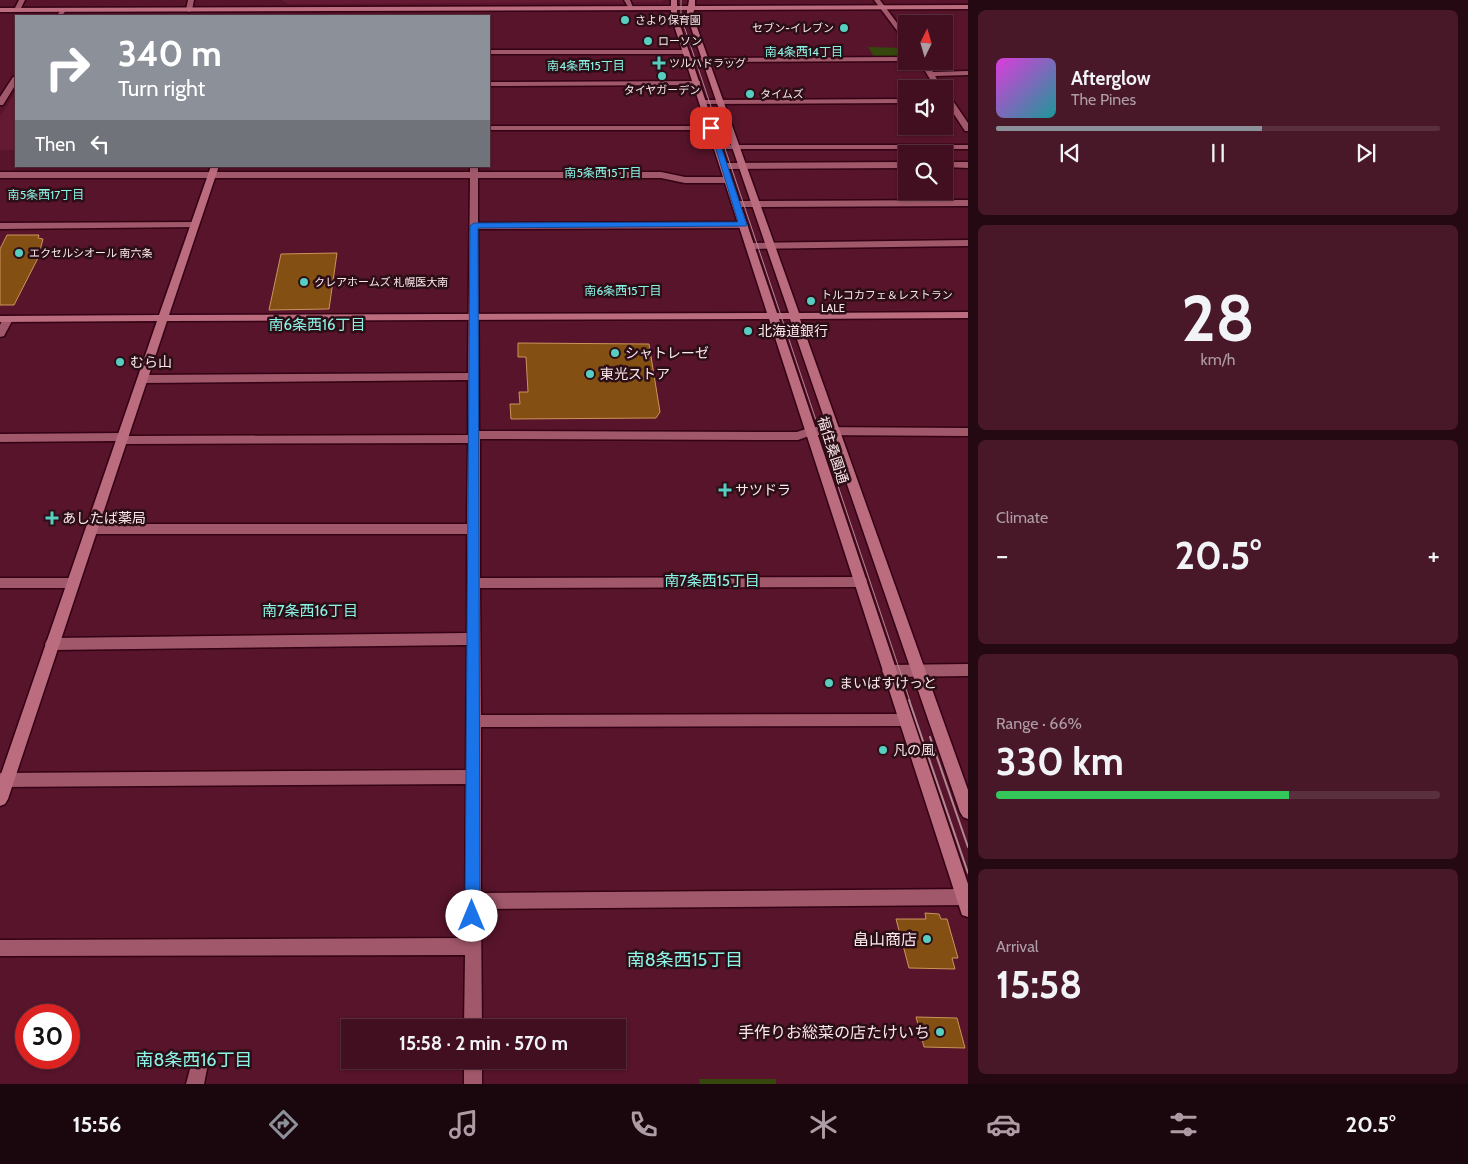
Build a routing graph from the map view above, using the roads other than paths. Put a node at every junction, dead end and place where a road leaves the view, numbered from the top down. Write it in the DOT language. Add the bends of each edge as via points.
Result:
graph roads {
  1 [pos="22,0"];
  2 [pos="192,0"];
  3 [pos="627,0"];
  4 [pos="876,0"];
  5 [pos="264,2"];
  6 [pos="674,4"];
  7 [pos="691,4"];
  8 [pos="968,7"];
  9 [pos="884,8"];
  10 [pos="632,9"];
  11 [pos="0,10"];
  12 [pos="17,10"];
  13 [pos="189,10"];
  14 [pos="61,13"];
  15 [pos="267,13"];
  16 [pos="474,13"];
  17 [pos="898,28"];
  18 [pos="490,52"];
  19 [pos="688,56"];
  20 [pos="898,59"];
  21 [pos="704,60"];
  22 [pos="928,70"];
  23 [pos="930,74"];
  24 [pos="968,74"];
  25 [pos="15,80"];
  26 [pos="934,80"];
  27 [pos="697,83"];
  28 [pos="490,84"];
  29 [pos="1,100"];
  30 [pos="898,101"];
  31 [pos="703,102"];
  32 [pos="719,102"];
  33 [pos="953,110"];
  34 [pos="490,128"];
  35 [pos="711,128"];
  36 [pos="968,129"];
  37 [pos="718,147"];
  38 [pos="736,147"];
  39 [pos="968,147"];
  40 [pos="898,165"];
  41 [pos="953,165"];
  42 [pos="968,165"];
  43 [pos="724,166"];
  44 [pos="742,166"];
  45 [pos="214,170"];
  46 [pos="474,170"];
  47 [pos="0,175"];
  48 [pos="728,180"];
  49 [pos="754,203"];
  50 [pos="968,203"];
  51 [pos="736,204"];
  52 [pos="195,225"];
  53 [pos="743,225"];
  54 [pos="0,226"];
  55 [pos="474,226"];
  56 [pos="968,243"];
  57 [pos="770,245"];
  58 [pos="750,246"];
  59 [pos="968,315"];
  60 [pos="771,316"];
  61 [pos="795,316"];
  62 [pos="474,317"];
  63 [pos="164,318"];
  64 [pos="4,319"];
  65 [pos="0,334"];
  66 [pos="474,376"];
  67 [pos="143,379"];
  68 [pos="811,431"];
  69 [pos="835,432"];
  70 [pos="968,432"];
  71 [pos="474,437"];
  72 [pos="0,438"];
  73 [pos="122,438"];
  74 [pos="474,529"];
  75 [pos="92,530"];
  76 [pos="860,582"];
  77 [pos="73,583"];
  78 [pos="474,583"];
  79 [pos="0,584"];
  80 [pos="474,639"];
  81 [pos="52,644"];
  82 [pos="968,670"];
  83 [pos="889,671"];
  84 [pos="919,671"];
  85 [pos="905,720"];
  86 [pos="473,721"];
  87 [pos="474,777"];
  88 [pos="3,780"];
  89 [pos="0,798"];
  90 [pos="968,812"];
  91 [pos="472,901"];
  92 [pos="967,901"];
  93 [pos="473,946"];
  94 [pos="0,948"];
  95 [pos="473,1019"];
  96 [pos="199,1064"];
  97 [pos="473,1069"];
  98 [pos="195,1084"];
  99 [pos="473,1084"];
  1 -- 12 [label="street"];
  2 -- 13 [label="street"];
  3 -- 10 [label="street"];
  4 -- 9 [label="street"];
  5 -- 15 [label="street"];
  6 -- 7 [label="street"];
  6 -- 10 [label="street"];
  6 -- 19 [label="street, 福住桑園通" via="674,16"];
  7 -- 9 [label="street"];
  7 -- 21 [label="street, 福住桑園通" via="690,16"];
  8 -- 9 [label="street"];
  9 -- 17 [label="street"];
  10 -- 16 [label="street"];
  11 -- 12 [label="street"];
  12 -- 14 [label="street"];
  13 -- 14 [label="street"];
  13 -- 15 [label="street"];
  15 -- 16 [label="street"];
  18 -- 19 [label="street"];
  19 -- 21 [label="street"];
  19 -- 27 [label="street, 福住桑園通"];
  20 -- 21 [label="street"];
  21 -- 32 [label="street, 福住桑園通"];
  22 -- 23 [label="street"];
  23 -- 24 [label="street"];
  23 -- 26 [label="street"];
  25 -- 29 [label="street"];
  27 -- 28 [label="street"];
  27 -- 31 [label="street, 福住桑園通"];
  30 -- 32 [label="street"];
  31 -- 32 [label="street"];
  31 -- 35 [label="street, 福住桑園通"];
  32 -- 38 [label="street, 福住桑園通"];
  33 -- 36 [label="street"];
  34 -- 35 [label="street"];
  35 -- 37 [label="street, 福住桑園通"];
  37 -- 38 [label="street"];
  37 -- 43 [label="street, 福住桑園通"];
  38 -- 39 [label="street"];
  38 -- 44 [label="street, 福住桑園通"];
  40 -- 44 [label="street"];
  41 -- 42 [label="street"];
  43 -- 44 [label="street"];
  43 -- 48 [label="street, 福住桑園通"];
  44 -- 49 [label="street, 福住桑園通"];
  45 -- 46 [label="street"];
  45 -- 47 [label="street"];
  45 -- 52 [label="street"];
  46 -- 48 [label="street"];
  46 -- 55 [label="street"];
  48 -- 51 [label="street, 福住桑園通"];
  49 -- 50 [label="street"];
  49 -- 51 [label="street"];
  49 -- 57 [label="street, 福住桑園通"];
  51 -- 53 [label="street, 福住桑園通"];
  52 -- 54 [label="street"];
  52 -- 63 [label="street"];
  53 -- 55 [label="street"];
  53 -- 58 [label="street, 福住桑園通"];
  55 -- 62 [label="street"];
  56 -- 57 [label="street"];
  57 -- 58 [label="street"];
  57 -- 61 [label="street, 福住桑園通"];
  58 -- 60 [label="street, 福住桑園通"];
  59 -- 61 [label="street"];
  60 -- 61 [label="street"];
  60 -- 62 [label="street"];
  60 -- 68 [label="street, 福住桑園通"];
  61 -- 69 [label="street, 福住桑園通"];
  62 -- 63 [label="street"];
  62 -- 66 [label="street"];
  63 -- 64 [label="street"];
  63 -- 67 [label="street"];
  64 -- 65 [label="street"];
  66 -- 67 [label="street"];
  66 -- 71 [label="street"];
  67 -- 73 [label="street"];
  68 -- 69 [label="street"];
  68 -- 71 [label="street" via="798,436"];
  68 -- 76 [label="street, 福住桑園通"];
  69 -- 70 [label="street"];
  69 -- 84 [label="street, 福住桑園通"];
  71 -- 73 [label="street"];
  71 -- 74 [label="street"];
  72 -- 73 [label="street"];
  73 -- 75 [label="street"];
  74 -- 75 [label="street"];
  74 -- 78 [label="street"];
  75 -- 77 [label="street"];
  76 -- 78 [label="street"];
  76 -- 83 [label="street, 福住桑園通"];
  77 -- 79 [label="street"];
  77 -- 81 [label="street"];
  78 -- 80 [label="street"];
  80 -- 81 [label="street"];
  80 -- 86 [label="street"];
  81 -- 88 [label="street"];
  82 -- 84 [label="street"];
  83 -- 84 [label="street"];
  83 -- 85 [label="street, 福住桑園通"];
  84 -- 90 [label="street, 福住桑園通"];
  85 -- 86 [label="street"];
  85 -- 92 [label="street, 福住桑園通"];
  86 -- 87 [label="street"];
  87 -- 88 [label="street"];
  87 -- 91 [label="street"];
  88 -- 89 [label="street"];
  91 -- 92 [label="street"];
  91 -- 93 [label="street"];
  93 -- 94 [label="street"];
  93 -- 95 [label="street"];
  96 -- 98 [label="street"];
  97 -- 99 [label="street"];
}
